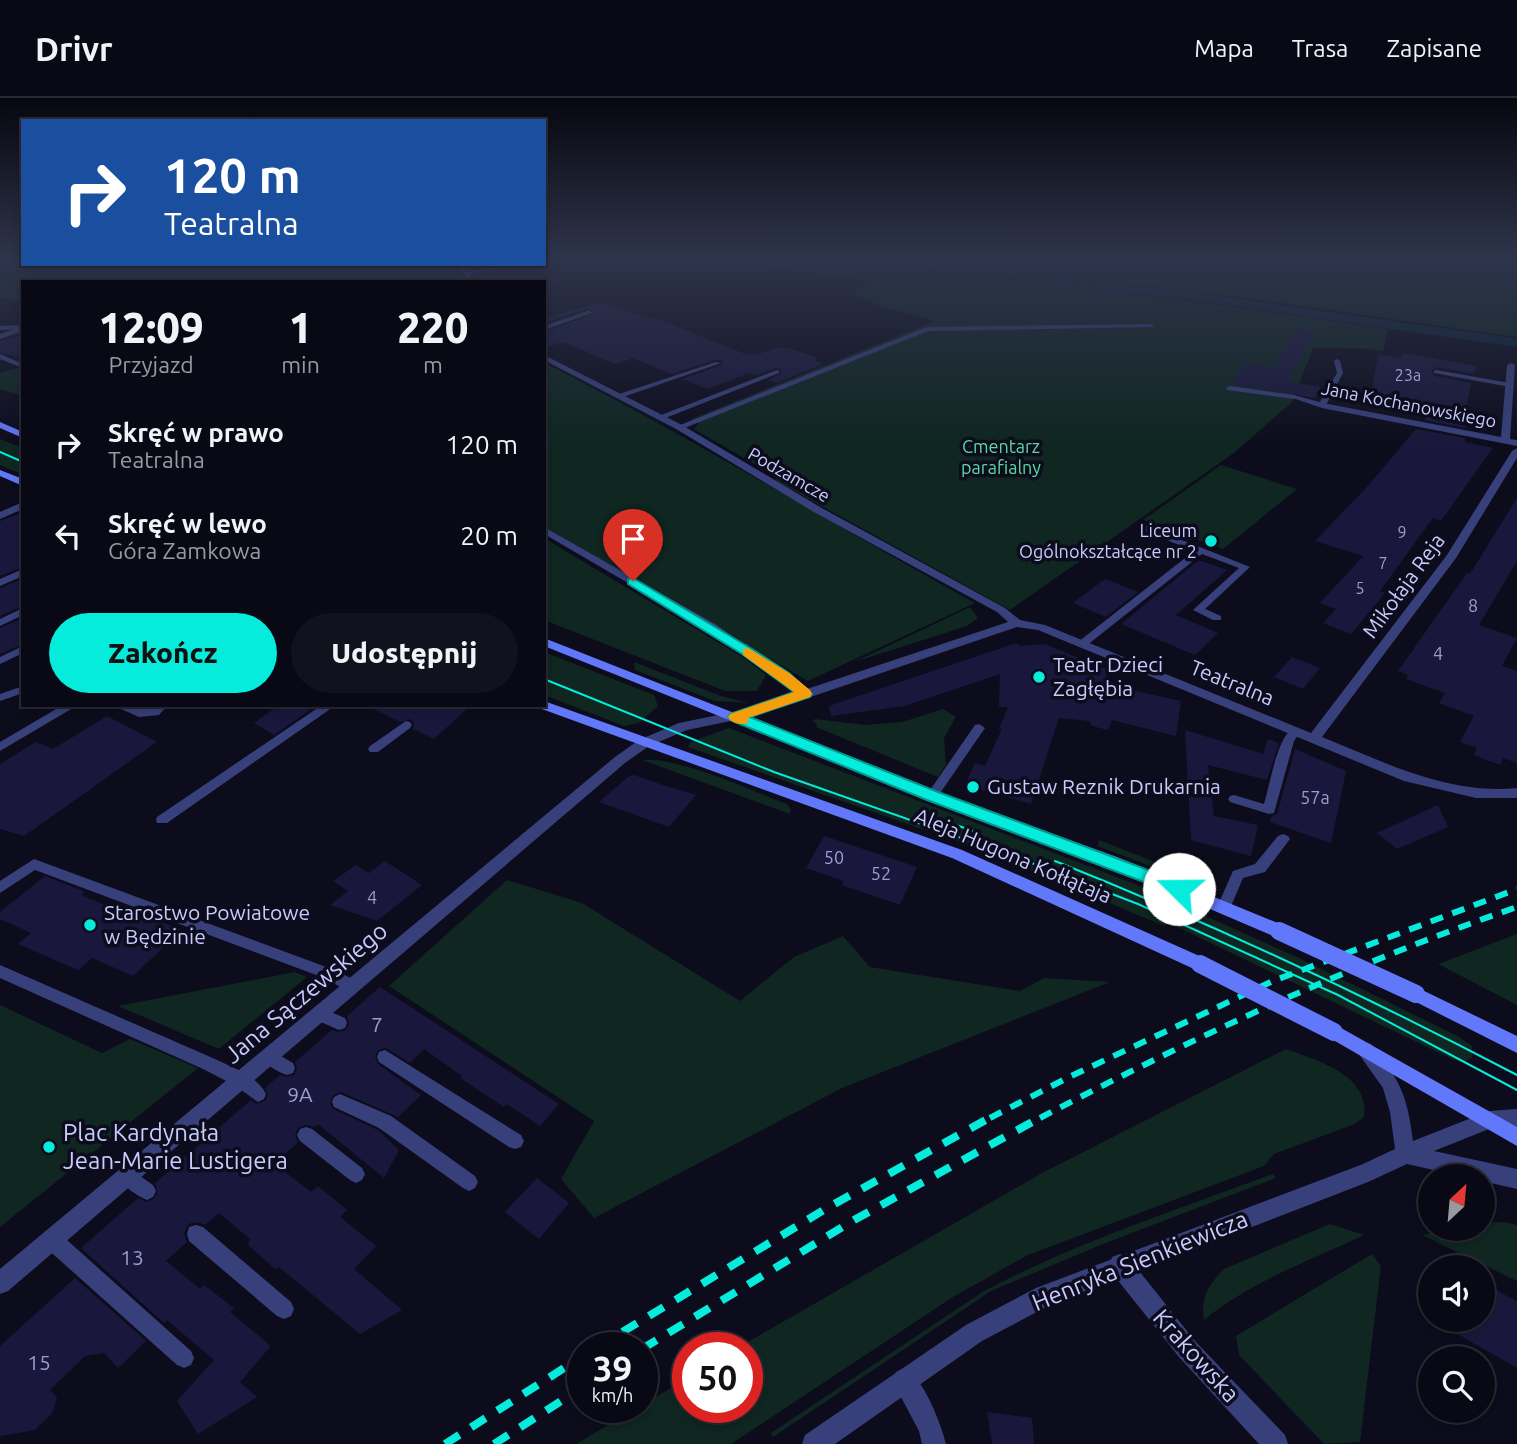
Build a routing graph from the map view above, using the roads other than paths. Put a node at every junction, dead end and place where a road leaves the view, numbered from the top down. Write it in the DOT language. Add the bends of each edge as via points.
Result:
graph roads {
  1 [pos="568,320"];
  2 [pos="1152,326"];
  3 [pos="546,327"];
  4 [pos="0,328"];
  5 [pos="21,328"];
  6 [pos="21,329"];
  7 [pos="0,337"];
  8 [pos="0,356"];
  9 [pos="546,359"];
  10 [pos="1337,360"];
  11 [pos="718,363"];
  12 [pos="1511,365"];
  13 [pos="21,366"];
  14 [pos="777,372"];
  15 [pos="1436,372"];
  16 [pos="1510,385"];
  17 [pos="1230,388"];
  18 [pos="621,395"];
  19 [pos="1294,397"];
  20 [pos="1322,405"];
  21 [pos="660,417"];
  22 [pos="0,425"];
  23 [pos="679,427"];
  24 [pos="21,434"];
  25 [pos="1505,441"];
  26 [pos="1517,443"];
  27 [pos="1517,451"];
  28 [pos="0,473"];
  29 [pos="21,482"];
  30 [pos="21,506"];
  31 [pos="0,516"];
  32 [pos="1142,527"];
  33 [pos="546,531"];
  34 [pos="1201,550"];
  35 [pos="21,573"];
  36 [pos="0,583"];
  37 [pos="21,612"];
  38 [pos="1217,618"];
  39 [pos="0,623"];
  40 [pos="1016,623"];
  41 [pos="546,643"];
  42 [pos="1082,644"];
  43 [pos="21,650"];
  44 [pos="0,662"];
  45 [pos="21,690"];
  46 [pos="805,694"];
  47 [pos="0,698"];
  48 [pos="546,706"];
  49 [pos="69,707"];
  50 [pos="123,707"];
  51 [pos="160,707"];
  52 [pos="327,707"];
  53 [pos="735,717"];
  54 [pos="406,725"];
  55 [pos="979,728"];
  56 [pos="1295,731"];
  57 [pos="1314,738"];
  58 [pos="644,743"];
  59 [pos="0,747"];
  60 [pos="373,749"];
  61 [pos="1517,793"];
  62 [pos="932,796"];
  63 [pos="1234,799"];
  64 [pos="162,820"];
  65 [pos="1283,839"];
  66 [pos="0,888"];
  67 [pos="1224,907"];
  68 [pos="0,971"];
  69 [pos="353,986"];
  70 [pos="319,1014"];
  71 [pos="339,1023"];
  72 [pos="1517,1045"];
  73 [pos="1363,1047"];
  74 [pos="269,1056"];
  75 [pos="385,1058"];
  76 [pos="287,1068"];
  77 [pos="240,1080"];
  78 [pos="258,1094"];
  79 [pos="340,1102"];
  80 [pos="1517,1118"];
  81 [pos="1489,1120"];
  82 [pos="306,1135"];
  83 [pos="1517,1137"];
  84 [pos="515,1141"];
  85 [pos="1405,1154"];
  86 [pos="356,1174"];
  87 [pos="127,1175"];
  88 [pos="1517,1179"];
  89 [pos="468,1182"];
  90 [pos="147,1191"];
  91 [pos="196,1234"];
  92 [pos="51,1239"];
  93 [pos="1120,1265"];
  94 [pos="0,1283"];
  95 [pos="284,1309"];
  96 [pos="184,1359"];
  97 [pos="904,1380"];
  98 [pos="814,1444"];
  99 [pos="934,1444"];
  100 [pos="1276,1444"];
  1 -- 3 [label="lane"];
  2 -- 23 [label="lane" via="926,329"];
  4 -- 5 [label="lane"];
  6 -- 7 [label="street"];
  8 -- 13 [label="street"];
  9 -- 18 [label="street, Podzamcze"];
  10 -- 20 [label="lane" via="1340,373"];
  11 -- 18 [label="lane"];
  12 -- 16 [label="street"];
  14 -- 21 [label="lane"];
  15 -- 16 [label="lane"];
  16 -- 25 [label="street"];
  17 -- 19 [label="lane"];
  18 -- 21 [label="street, Podzamcze"];
  19 -- 20 [label="street, Jana Kochanowskiego"];
  20 -- 25 [label="street, Jana Kochanowskiego"];
  21 -- 23 [label="street, Podzamcze"];
  22 -- 24 [label="main road"];
  23 -- 40 [label="street, Podzamcze" via="816,509 1001,610"];
  25 -- 26 [label="street, Jana Kochanowskiego"];
  27 -- 57 [label="street, Mikołaja Reja" via="1451,556"];
  28 -- 29 [label="main road"];
  30 -- 31 [label="street"];
  32 -- 34 [label="lane"];
  33 -- 46 [label="street" via="729,639"];
  34 -- 38 [label="lane" via="1245,567 1198,610"];
  34 -- 42 [label="lane"];
  35 -- 36 [label="lane"];
  37 -- 39 [label="lane"];
  40 -- 42 [label="street, Teatralna" via="1041,627"];
  40 -- 46 [label="street"];
  41 -- 53 [label="main road, Aleja Hugona Kołłątaja"];
  42 -- 56 [label="street, Teatralna"];
  43 -- 44 [label="lane"];
  45 -- 47 [label="lane"];
  46 -- 53 [label="street"];
  48 -- 58 [label="main road, Aleja Hugona Kołłątaja"];
  49 -- 59 [label="lane"];
  50 -- 51 [label="lane" via="139,713"];
  52 -- 64 [label="lane"];
  53 -- 58 [label="street, Jana Sączewskiego" via="684,726"];
  53 -- 62 [label="main road, Aleja Hugona Kołłątaja"];
  54 -- 60 [label="lane"];
  55 -- 62 [label="lane"];
  56 -- 57 [label="street, Teatralna"];
  56 -- 63 [label="lane" via="1288,740 1269,810"];
  57 -- 61 [label="street, Teatralna" via="1409,778 1451,790 1494,796"];
  58 -- 69 [label="street, Jana Sączewskiego"];
  58 -- 73 [label="main road, Aleja Hugona Kołłątaja, bridge" via="957,854 1200,964"];
  62 -- 67 [label="main road, Aleja Hugona Kołłątaja"];
  65 -- 67 [label="lane" via="1260,868 1238,875"];
  66 -- 69 [label="lane" via="34,864"];
  67 -- 72 [label="main road, Aleja Hugona Kołłątaja, bridge"];
  68 -- 77 [label="lane"];
  69 -- 70 [label="street, Jana Sączewskiego"];
  70 -- 71 [label="lane"];
  70 -- 74 [label="street, Jana Sączewskiego"];
  73 -- 81 [label="main road, Aleja Hugona Kołłątaja"];
  73 -- 85 [label="street" via="1391,1084"];
  74 -- 76 [label="lane"];
  74 -- 77 [label="street, Jana Sączewskiego"];
  75 -- 84 [label="lane"];
  77 -- 78 [label="lane"];
  77 -- 87 [label="street, Jana Sączewskiego"];
  79 -- 89 [label="lane" via="385,1122"];
  80 -- 81 [label="street, Henryka Sienkiewicza"];
  81 -- 83 [label="main road, Aleja Hugona Kołłątaja"];
  81 -- 85 [label="street, Henryka Sienkiewicza"];
  82 -- 86 [label="lane"];
  85 -- 88 [label="street"];
  85 -- 93 [label="street, Henryka Sienkiewicza"];
  87 -- 90 [label="lane"];
  87 -- 92 [label="street, Jana Sączewskiego"];
  91 -- 95 [label="lane"];
  92 -- 94 [label="street, Jana Sączewskiego"];
  92 -- 96 [label="lane"];
  93 -- 97 [label="street, Henryka Sienkiewicza" via="986,1326"];
  93 -- 100 [label="street, Krakowska" via="1187,1349"];
  97 -- 98 [label="street, Henryka Sienkiewicza"];
  97 -- 99 [label="street" via="930,1427"];
}
